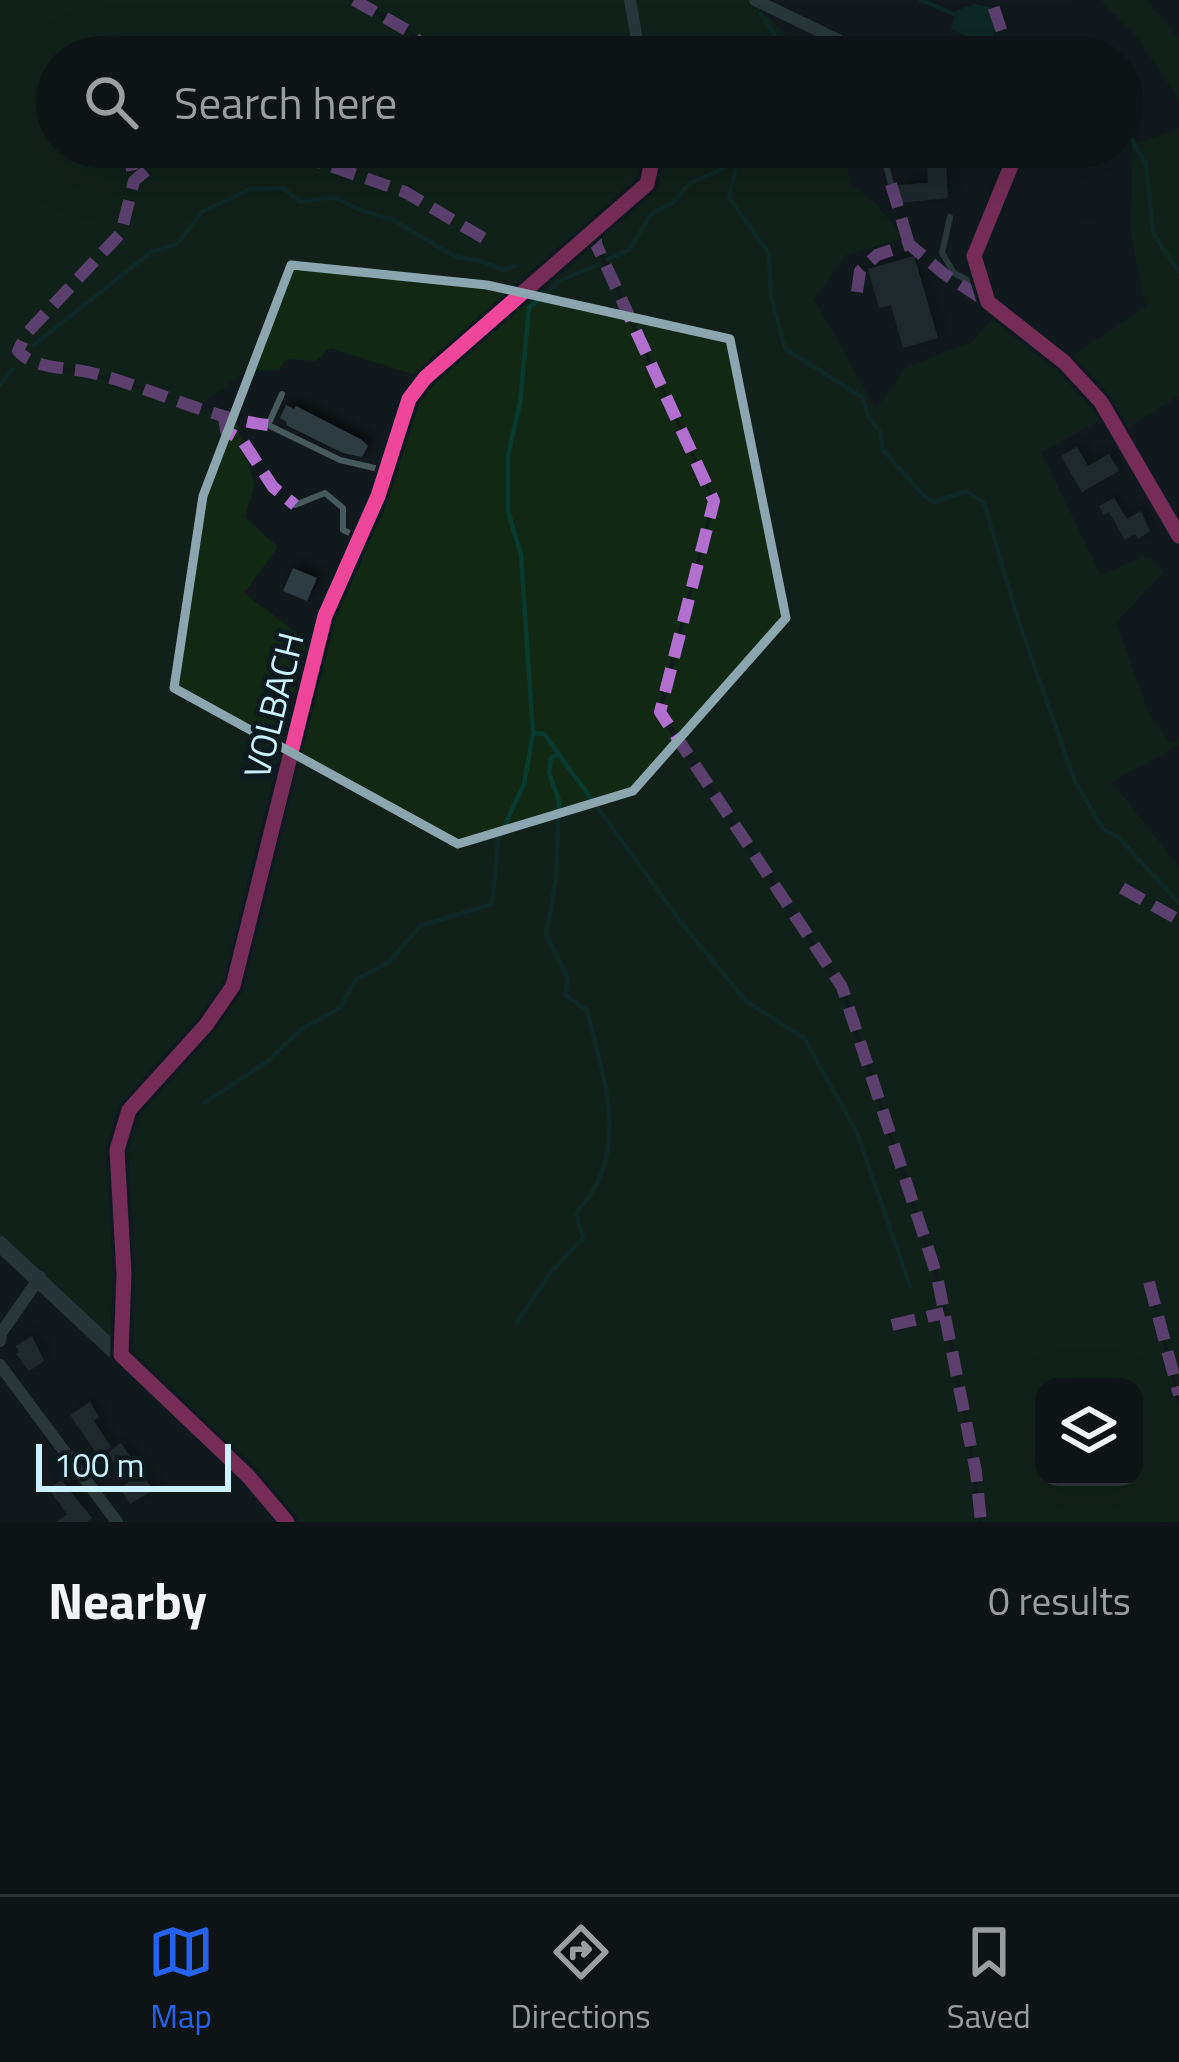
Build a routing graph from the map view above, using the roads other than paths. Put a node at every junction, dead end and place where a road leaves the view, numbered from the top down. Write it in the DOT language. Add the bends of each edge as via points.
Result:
graph roads {
  1 [pos="630,0"];
  2 [pos="755,0"];
  3 [pos="636,36"];
  4 [pos="830,36"];
  5 [pos="650,168"];
  6 [pos="886,168"];
  7 [pos="1010,168"];
  8 [pos="891,184"];
  9 [pos="950,217"];
  10 [pos="984,290"];
  11 [pos="282,394"];
  12 [pos="386,470"];
  13 [pos="295,505"];
  14 [pos="1179,536"];
  15 [pos="360,538"];
  16 [pos="0,1244"];
  17 [pos="40,1277"];
  18 [pos="0,1341"];
  19 [pos="121,1354"];
  20 [pos="0,1365"];
  21 [pos="117,1522"];
  22 [pos="286,1522"];
  1 -- 3 [label="street"];
  2 -- 4 [label="street"];
  5 -- 12 [label="street, VOLBACH" via="647,184 425,378"];
  6 -- 8 [label="lane"];
  7 -- 10 [label="street" via="974,256"];
  9 -- 10 [label="lane" via="942,253 954,273"];
  10 -- 14 [label="street" via="1101,402"];
  11 -- 12 [label="lane" via="268,425 340,460"];
  12 -- 15 [label="street, VOLBACH"];
  13 -- 15 [label="lane" via="325,493 343,508 343,530"];
  15 -- 19 [label="street, VOLBACH" via="325,616 233,986 129,1110 117,1150"];
  16 -- 17 [label="main road"];
  17 -- 18 [label="street"];
  17 -- 19 [label="main road"];
  19 -- 22 [label="main road"];
  20 -- 21 [label="street"];
}
